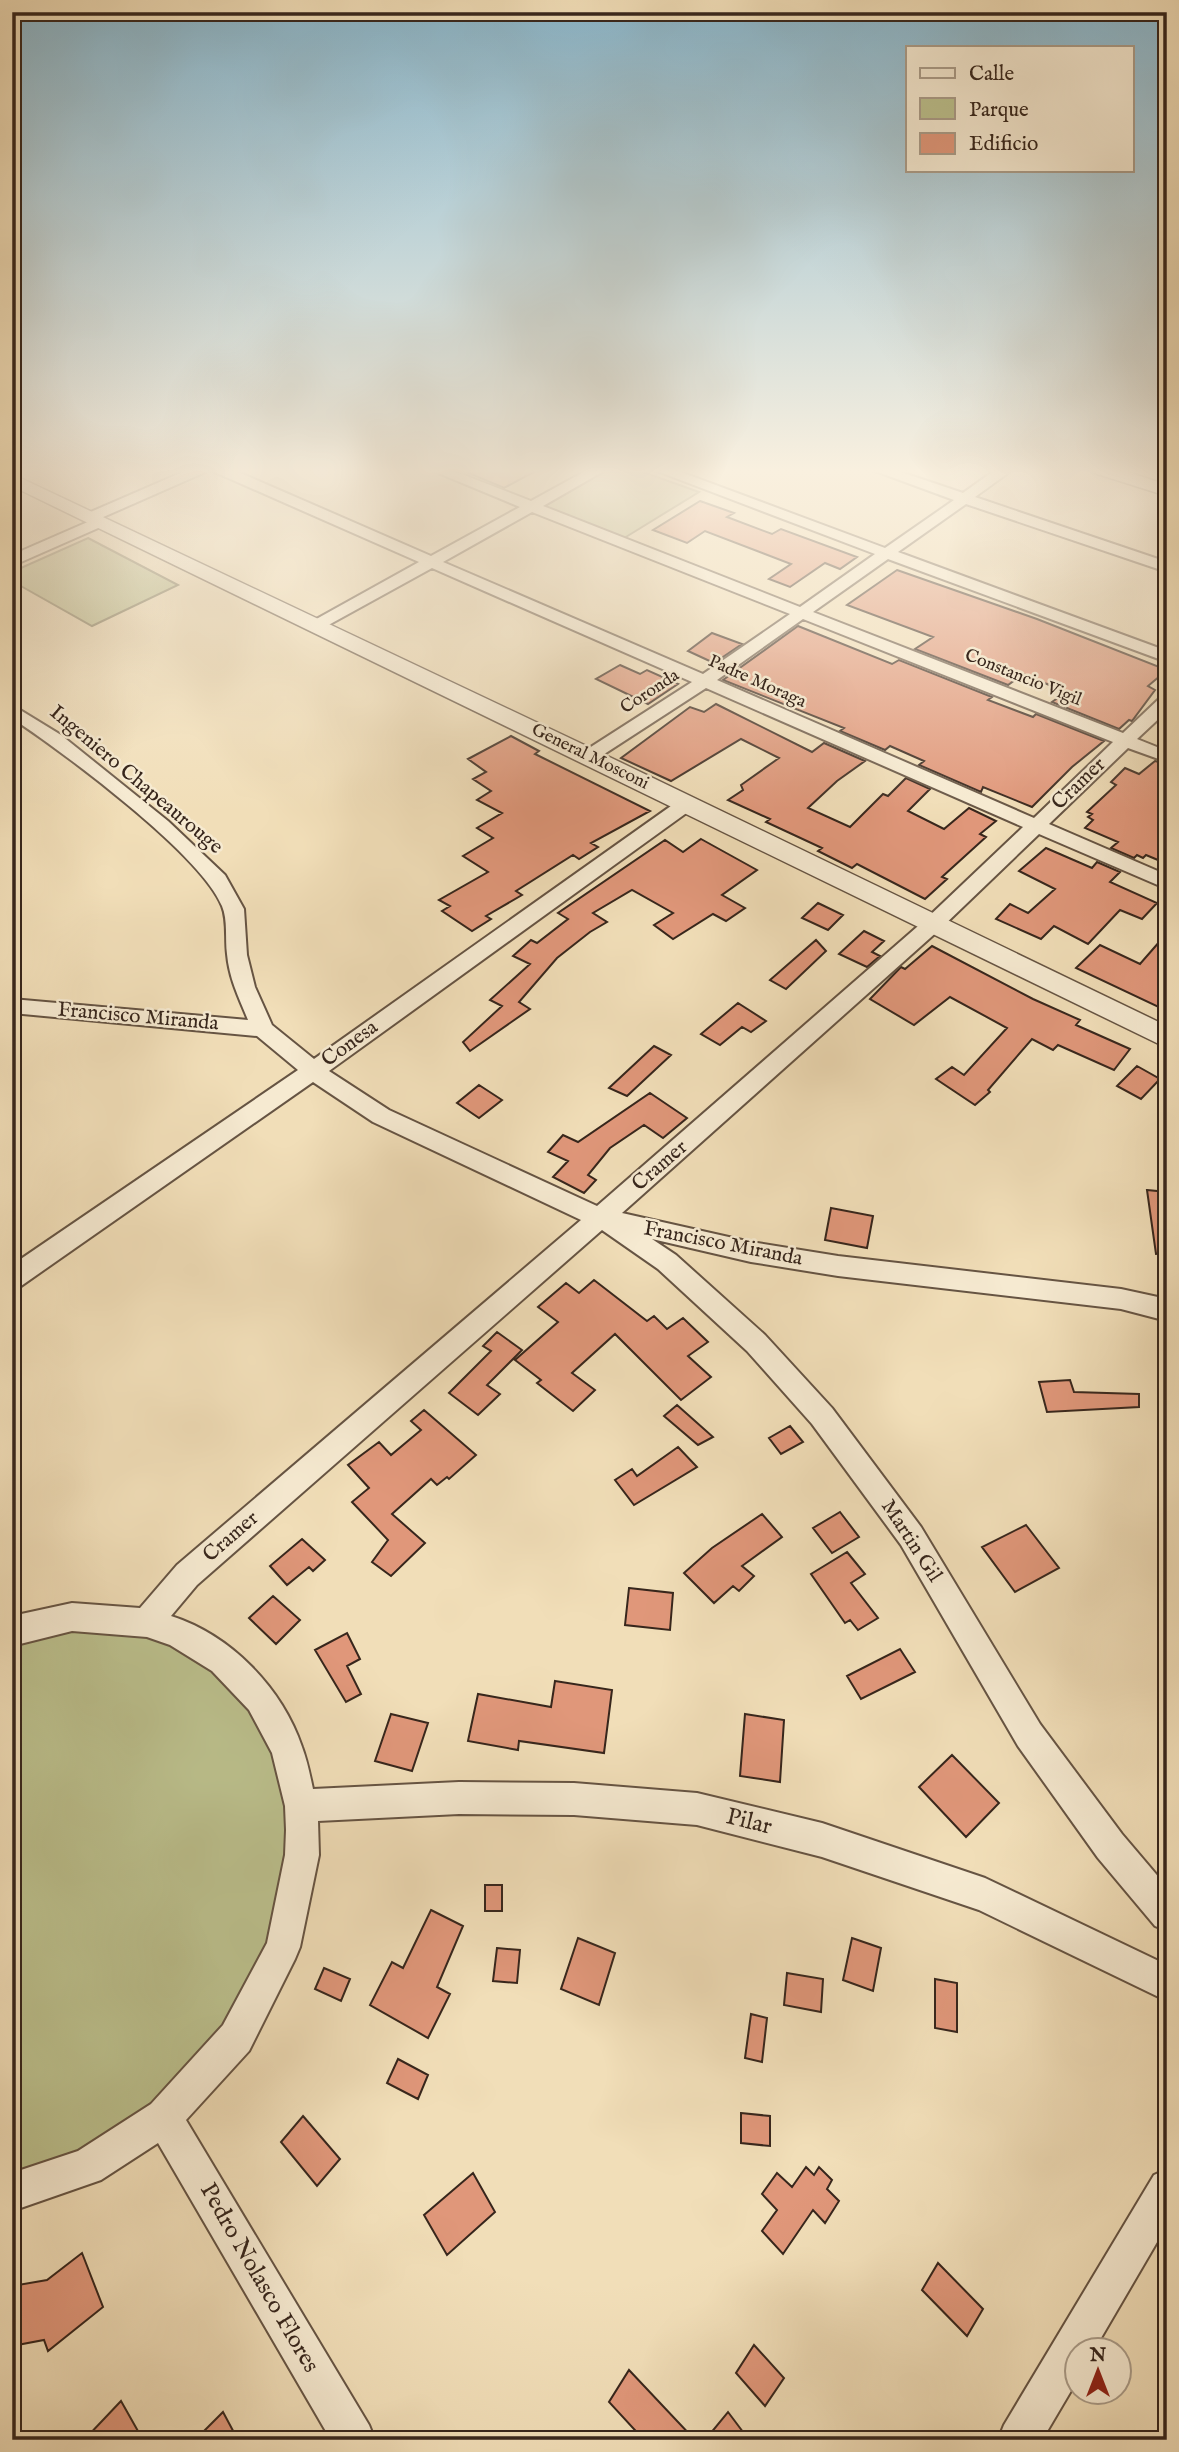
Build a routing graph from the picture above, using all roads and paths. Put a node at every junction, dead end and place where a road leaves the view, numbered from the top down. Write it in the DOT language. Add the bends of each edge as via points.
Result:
graph roads {
  1 [pos="228,582"];
  2 [pos="393,582"];
  3 [pos="477,582"];
  4 [pos="721,582"];
  5 [pos="844,582"];
  6 [pos="966,582"];
  7 [pos="800,613"];
  8 [pos="317,625"];
  9 [pos="1167,657"];
  10 [pos="705,681"];
  11 [pos="1167,701"];
  12 [pos="12,710"];
  13 [pos="1125,740"];
  14 [pos="589,756"];
  15 [pos="1167,757"];
  16 [pos="685,805"];
  17 [pos="1036,826"];
  18 [pos="1167,883"];
  19 [pos="932,925"];
  20 [pos="12,1006"];
  21 [pos="263,1029"];
  22 [pos="1167,1038"];
  23 [pos="313,1071"];
  24 [pos="600,1218"];
  25 [pos="12,1279"];
  26 [pos="1167,1310"];
  27 [pos="147,1623"];
  28 [pos="12,1631"];
  29 [pos="301,1806"];
  30 [pos="1167,1914"];
  31 [pos="1167,1984"];
  32 [pos="164,2117"];
  33 [pos="1167,2188"];
  34 [pos="12,2192"];
  35 [pos="354,2440"];
  36 [pos="1018,2440"];
  1 -- 8 [label="street, General Mosconi"];
  2 -- 8 [label="street"];
  3 -- 10 [label="street, Padre Moraga"];
  4 -- 7 [label="street, Constancio Vigil"];
  5 -- 7 [label="street, Coronda"];
  6 -- 9 [label="street"];
  7 -- 10 [label="street, Coronda"];
  7 -- 13 [label="street, Constancio Vigil"];
  8 -- 14 [label="street, General Mosconi"];
  10 -- 14 [label="street, Coronda"];
  10 -- 17 [label="street, Padre Moraga"];
  11 -- 13 [label="street, Cramer"];
  12 -- 21 [label="street, Ingeniero Chapeaurouge" via="161,825 218,878 234,909 244,987"];
  13 -- 15 [label="street, Constancio Vigil"];
  13 -- 17 [label="street, Cramer"];
  14 -- 16 [label="street, General Mosconi"];
  16 -- 19 [label="street, General Mosconi"];
  16 -- 23 [label="street, Conesa"];
  17 -- 18 [label="street, Padre Moraga"];
  17 -- 19 [label="street, Cramer"];
  19 -- 22 [label="street, General Mosconi"];
  19 -- 24 [label="street, Cramer"];
  20 -- 21 [label="street, Francisco Miranda"];
  21 -- 23 [label="street, Ingeniero Chapeaurouge"];
  23 -- 24 [label="street, Francisco Miranda" via="382,1116"];
  23 -- 25 [label="street, Conesa"];
  24 -- 26 [label="street, Francisco Miranda" via="776,1256 1121,1299"];
  24 -- 27 [label="street, Cramer" via="187,1575"];
  24 -- 30 [label="street, Martin Gil" via="667,1262 756,1343 822,1416 911,1536 1028,1735"];
  27 -- 28 [label="street" via="72,1617"];
  27 -- 29 [label="street" via="178,1633 223,1660 260,1699 287,1748"];
  29 -- 31 [label="street, Pilar" via="458,1798 574,1799 697,1809 822,1840 985,1895"];
  29 -- 32 [label="street" via="302,1855 283,1947 236,2038"];
  32 -- 34 [label="street" via="88,2167"];
  32 -- 35 [label="street, Pedro Nolasco Flores"];
  33 -- 36 [label="street"];
}
